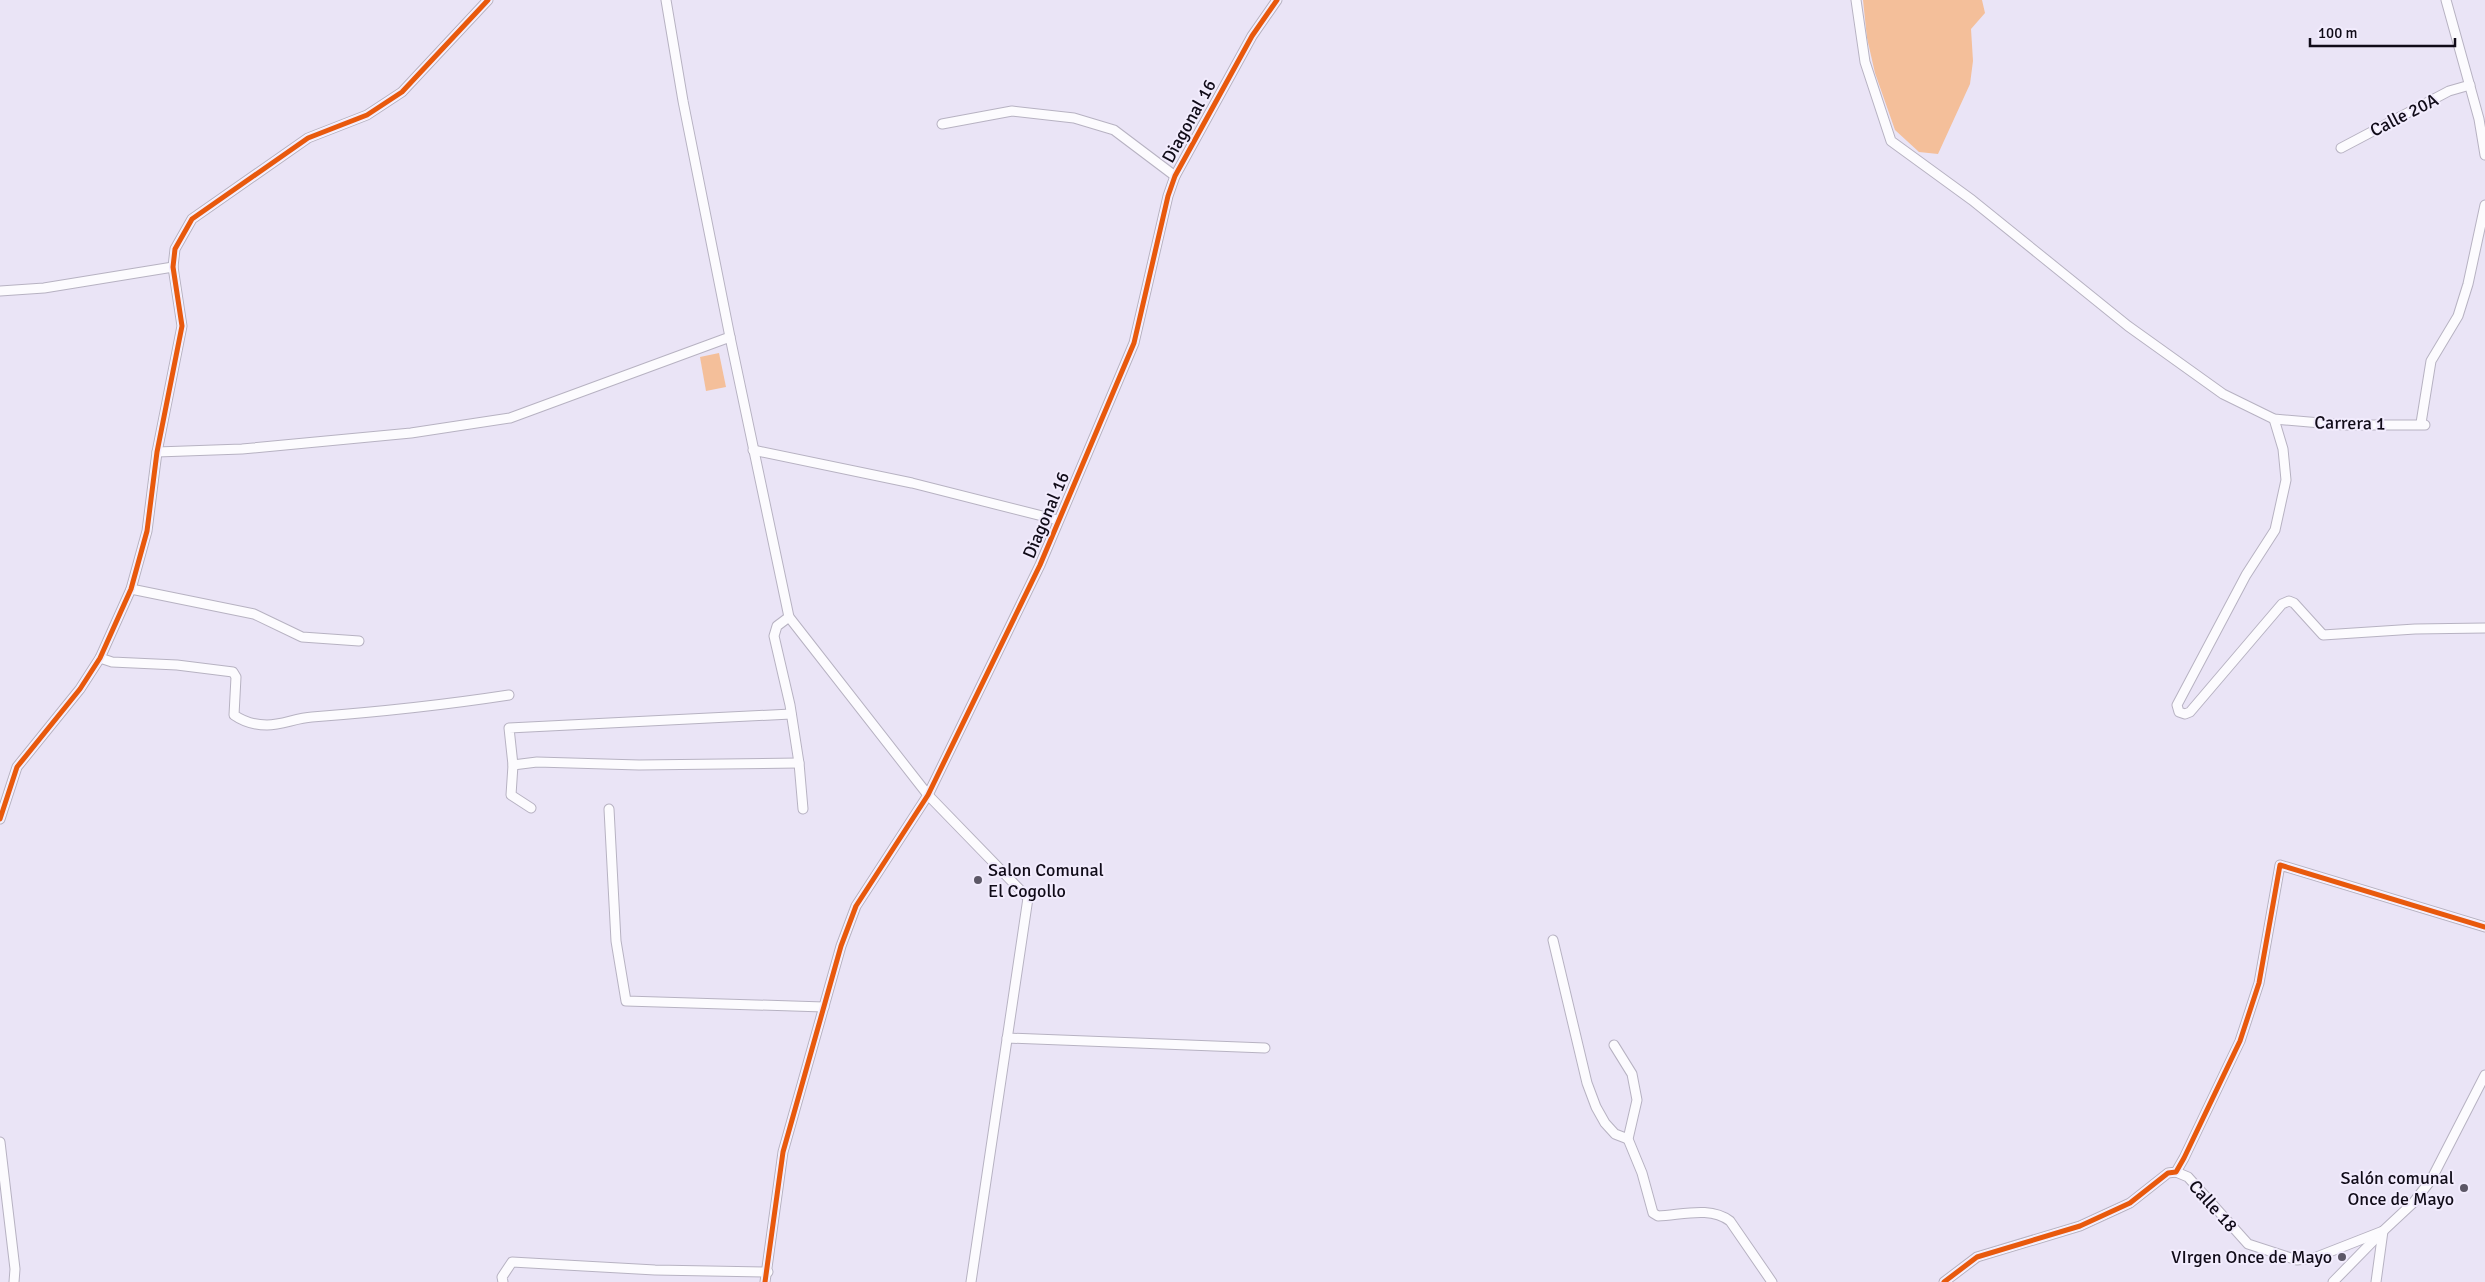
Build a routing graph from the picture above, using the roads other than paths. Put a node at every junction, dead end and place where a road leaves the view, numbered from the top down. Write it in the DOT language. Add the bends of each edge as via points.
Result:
graph roads {
  1 [pos="488,0"];
  2 [pos="666,0"];
  3 [pos="1277,0"];
  4 [pos="1856,0"];
  5 [pos="2448,1"];
  6 [pos="2470,85"];
  7 [pos="942,124"];
  8 [pos="2341,148"];
  9 [pos="2485,155"];
  10 [pos="1175,176"];
  11 [pos="2485,205"];
  12 [pos="2484,215"];
  13 [pos="173,267"];
  14 [pos="0,291"];
  15 [pos="730,337"];
  16 [pos="2274,419"];
  17 [pos="753,450"];
  18 [pos="157,452"];
  19 [pos="1058,520"];
  20 [pos="131,589"];
  21 [pos="789,617"];
  22 [pos="2485,628"];
  23 [pos="359,641"];
  24 [pos="100,658"];
  25 [pos="509,695"];
  26 [pos="791,714"];
  27 [pos="799,763"];
  28 [pos="513,765"];
  29 [pos="928,795"];
  30 [pos="531,808"];
  31 [pos="609,809"];
  32 [pos="803,809"];
  33 [pos="0,819"];
  34 [pos="2485,927"];
  35 [pos="1554,940"];
  36 [pos="824,1007"];
  37 [pos="1007,1038"];
  38 [pos="1614,1045"];
  39 [pos="1265,1048"];
  40 [pos="2485,1075"];
  41 [pos="1628,1139"];
  42 [pos="0,1142"];
  43 [pos="2176,1172"];
  44 [pos="2383,1232"];
  45 [pos="768,1272"];
  46 [pos="14,1282"];
  47 [pos="503,1282"];
  48 [pos="765,1282"];
  49 [pos="971,1282"];
  50 [pos="1772,1282"];
  51 [pos="1944,1282"];
  52 [pos="2333,1282"];
  53 [pos="2376,1282"];
  1 -- 13 [label="street" via="402,92 367,115 308,138 192,219 175,249"];
  2 -- 15 [label="street"];
  3 -- 10 [label="street, Diagonal 16" via="1252,36"];
  4 -- 16 [label="street" via="1865,62 1891,141 1972,200 2128,326 2223,394"];
  5 -- 6 [label="street"];
  6 -- 8 [label="street, Calle 20A" via="2450,91"];
  6 -- 9 [label="street"];
  7 -- 10 [label="street" via="1012,111 1074,118 1114,130"];
  10 -- 19 [label="street, Diagonal 16" via="1134,343"];
  11 -- 12 [label="street"];
  12 -- 16 [label="street, Carrera 1" via="2458,316 2431,361 2423,424 2344,424"];
  13 -- 14 [label="street" via="44,288"];
  13 -- 18 [label="street" via="182,326"];
  15 -- 17 [label="street"];
  15 -- 18 [label="street" via="510,418 411,433 242,449"];
  16 -- 22 [label="street" via="2283,449 2286,480 2275,530 2246,575 2176,705 2179,712 2190,712 2282,604 2289,601 2323,635"];
  17 -- 19 [label="street" via="912,483"];
  17 -- 21 [label="street"];
  18 -- 20 [label="street" via="147,531"];
  19 -- 29 [label="street, Diagonal 16" via="1040,565"];
  20 -- 23 [label="street" via="254,614 302,637"];
  20 -- 24 [label="street"];
  21 -- 26 [label="street" via="777,626 774,636"];
  21 -- 29 [label="street"];
  24 -- 25 [label="street" via="112,662 232,672 236,677 234,715 244,721 264,725 307,717"];
  24 -- 33 [label="street" via="80,690 18,768"];
  26 -- 27 [label="street"];
  26 -- 28 [label="street" via="509,728"];
  27 -- 28 [label="street" via="639,765 537,762"];
  27 -- 32 [label="street"];
  28 -- 30 [label="street" via="511,795"];
  29 -- 36 [label="street, Diagonal 16" via="856,906"];
  29 -- 37 [label="street" via="1028,898"];
  31 -- 36 [label="street" via="616,941 626,1001"];
  34 -- 43 [label="street" via="2280,864 2259,983 2240,1041"];
  35 -- 41 [label="street" via="1596,1108 1615,1134"];
  36 -- 45 [label="street, Diagonal 16" via="783,1152"];
  37 -- 39 [label="street"];
  37 -- 49 [label="street"];
  38 -- 41 [label="street" via="1632,1074 1637,1100"];
  40 -- 44 [label="street, Calle 18" via="2431,1180"];
  41 -- 50 [label="street" via="1653,1213 1658,1216 1722,1214 1730,1220"];
  42 -- 46 [label="street"];
  43 -- 44 [label="street, Calle 18" via="2188,1177 2248,1244 2282,1256 2297,1260 2314,1258"];
  43 -- 51 [label="street" via="2168,1173 2130,1203 2080,1226 1977,1257"];
  44 -- 52 [label="street"];
  44 -- 53 [label="street"];
  45 -- 47 [label="street" via="512,1262 502,1277"];
  45 -- 48 [label="street, Diagonal 16"];
}
